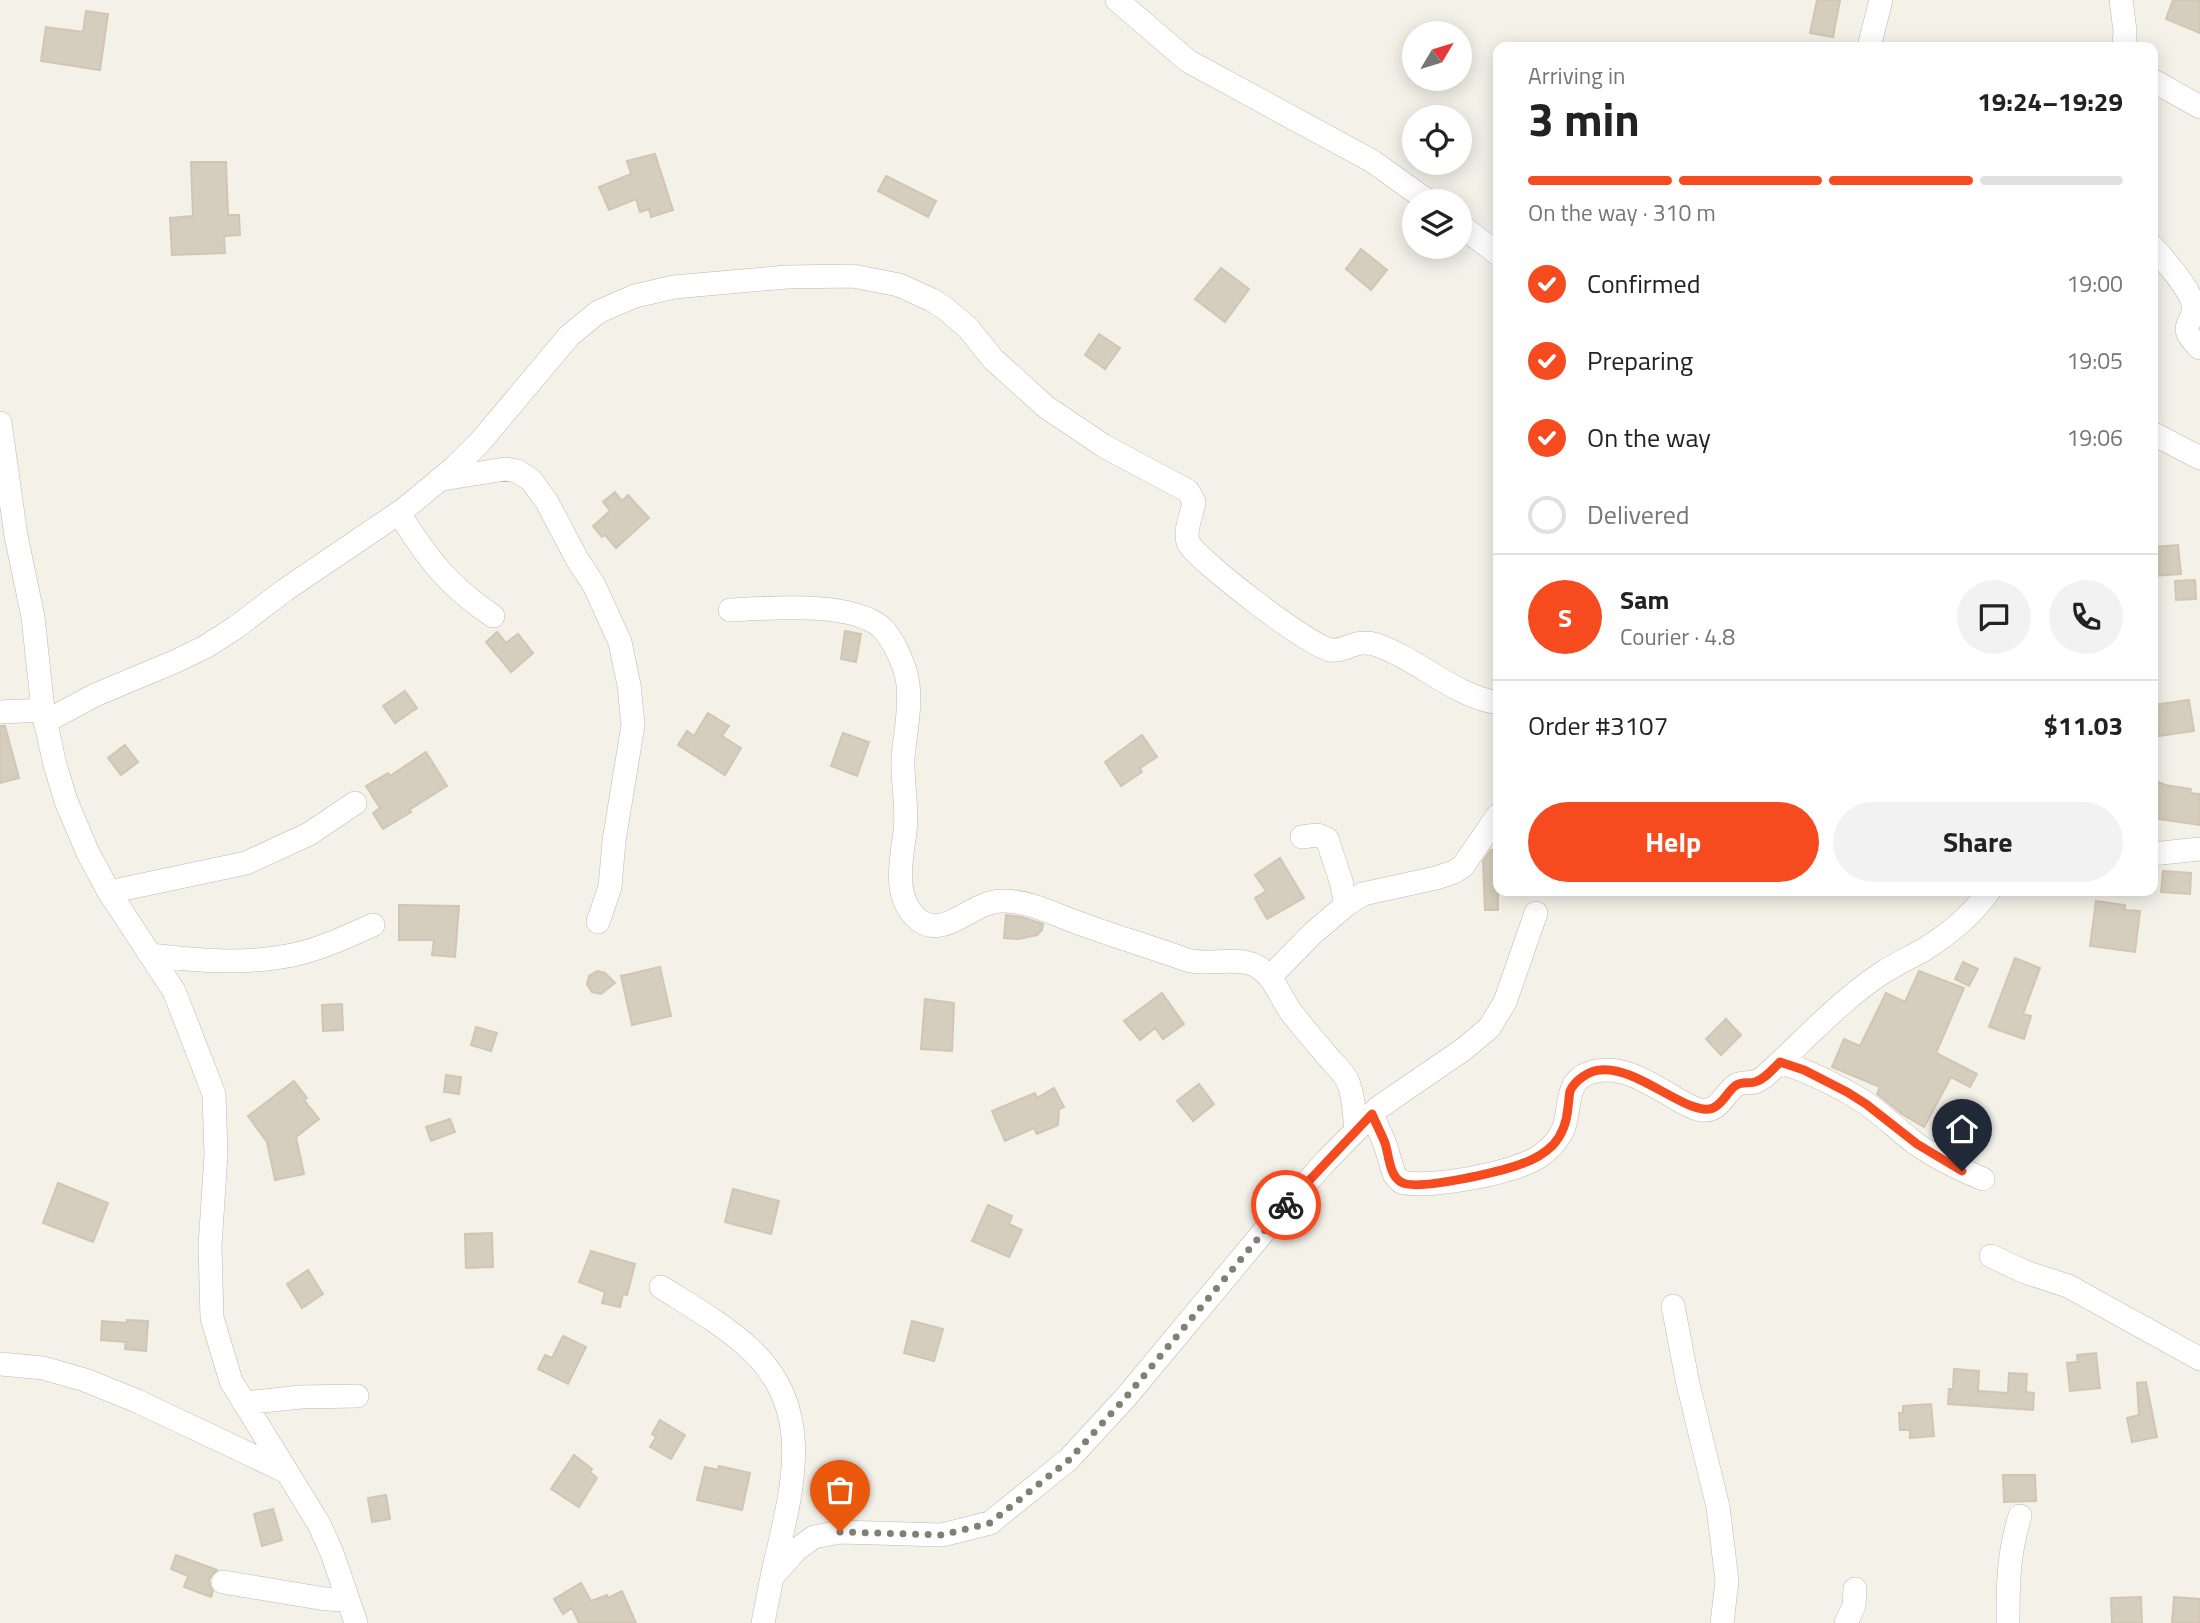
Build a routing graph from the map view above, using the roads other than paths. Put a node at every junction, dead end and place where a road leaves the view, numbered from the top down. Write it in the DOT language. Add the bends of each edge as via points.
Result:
graph roads {
  1 [pos="1117,0"];
  2 [pos="1881,0"];
  3 [pos="2120,0"];
  4 [pos="1870,42"];
  5 [pos="2124,42"];
  6 [pos="2158,83"];
  7 [pos="2200,107"];
  8 [pos="1411,189"];
  9 [pos="1472,234"];
  10 [pos="1493,250"];
  11 [pos="2158,253"];
  12 [pos="2200,348"];
  13 [pos="0,423"];
  14 [pos="2158,436"];
  15 [pos="2200,458"];
  16 [pos="440,480"];
  17 [pos="399,513"];
  18 [pos="730,610"];
  19 [pos="493,616"];
  20 [pos="1493,702"];
  21 [pos="0,712"];
  22 [pos="44,716"];
  23 [pos="355,803"];
  24 [pos="1493,822"];
  25 [pos="1302,837"];
  26 [pos="2200,849"];
  27 [pos="2158,853"];
  28 [pos="109,892"];
  29 [pos="1985,896"];
  30 [pos="1346,905"];
  31 [pos="1536,913"];
  32 [pos="598,922"];
  33 [pos="373,925"];
  34 [pos="151,955"];
  35 [pos="1270,977"];
  36 [pos="1780,1062"];
  37 [pos="1364,1121"];
  38 [pos="1983,1179"];
  39 [pos="1991,1256"];
  40 [pos="661,1287"];
  41 [pos="1673,1306"];
  42 [pos="2200,1359"];
  43 [pos="0,1364"];
  44 [pos="357,1396"];
  45 [pos="244,1403"];
  46 [pos="288,1472"];
  47 [pos="2020,1516"];
  48 [pos="772,1577"];
  49 [pos="223,1582"];
  50 [pos="1854,1589"];
  51 [pos="348,1600"];
  52 [pos="356,1623"];
  53 [pos="763,1623"];
  54 [pos="1723,1623"];
  55 [pos="1846,1623"];
  56 [pos="2008,1623"];
  1 -- 8 [label="street" via="1188,61 1372,162"];
  2 -- 4 [label="street"];
  3 -- 5 [label="street"];
  6 -- 7 [label="street"];
  9 -- 10 [label="street"];
  11 -- 12 [label="street" via="2194,306 2187,335"];
  13 -- 22 [label="street" via="33,617"];
  14 -- 15 [label="street"];
  16 -- 17 [label="street"];
  16 -- 20 [label="street" via="480,442 569,336 598,312 635,296 674,287 787,277 853,276 899,285 953,315 1046,407 1104,446 1188,491 1194,502 1188,542 1216,572 1263,608 1319,646 1333,650 1354,643 1377,645 1459,691"];
  16 -- 32 [label="street" via="505,469 531,480 594,584 620,642 633,725 610,887"];
  17 -- 19 [label="street" via="441,573"];
  17 -- 22 [label="street" via="205,647"];
  18 -- 35 [label="street" via="840,611 881,627 893,644 908,683 901,886 906,905 920,921 944,925 990,901 1021,903 1185,960 1249,963"];
  21 -- 22 [label="street"];
  22 -- 28 [label="street" via="66,801"];
  23 -- 28 [label="street" via="309,834 246,863"];
  24 -- 30 [label="street" via="1454,872 1363,894"];
  25 -- 30 [label="street" via="1327,839"];
  26 -- 27 [label="street"];
  28 -- 34 [label="street"];
  29 -- 36 [label="street" via="1927,948 1853,995"];
  30 -- 35 [label="street"];
  31 -- 37 [label="street" via="1505,1002 1489,1028"];
  33 -- 34 [label="street" via="297,954 205,962"];
  34 -- 45 [label="street" via="174,991 214,1094 212,1318 231,1381"];
  35 -- 37 [label="street" via="1348,1082"];
  36 -- 37 [label="street" via="1755,1082 1733,1087 1714,1108 1702,1110 1625,1072 1601,1069 1586,1074 1570,1090 1561,1134 1540,1156 1494,1173 1439,1183 1401,1182 1385,1144"];
  36 -- 38 [label="street" via="1847,1092 1917,1144"];
  37 -- 48 [label="street" via="1275,1217 1069,1460 990,1523 942,1535 840,1532 814,1537"];
  39 -- 42 [label="street" via="2068,1286"];
  40 -- 48 [label="street" via="749,1348 769,1370 787,1402 794,1436 792,1478"];
  41 -- 54 [label="street" via="1718,1507 1727,1581"];
  43 -- 46 [label="street" via="43,1368 85,1380"];
  44 -- 45 [label="street"];
  45 -- 46 [label="street"];
  46 -- 51 [label="street" via="319,1524"];
  47 -- 56 [label="street" via="2008,1570"];
  48 -- 53 [label="street"];
  49 -- 51 [label="street"];
  50 -- 55 [label="street" via="1854,1606"];
  51 -- 52 [label="street"];
}
